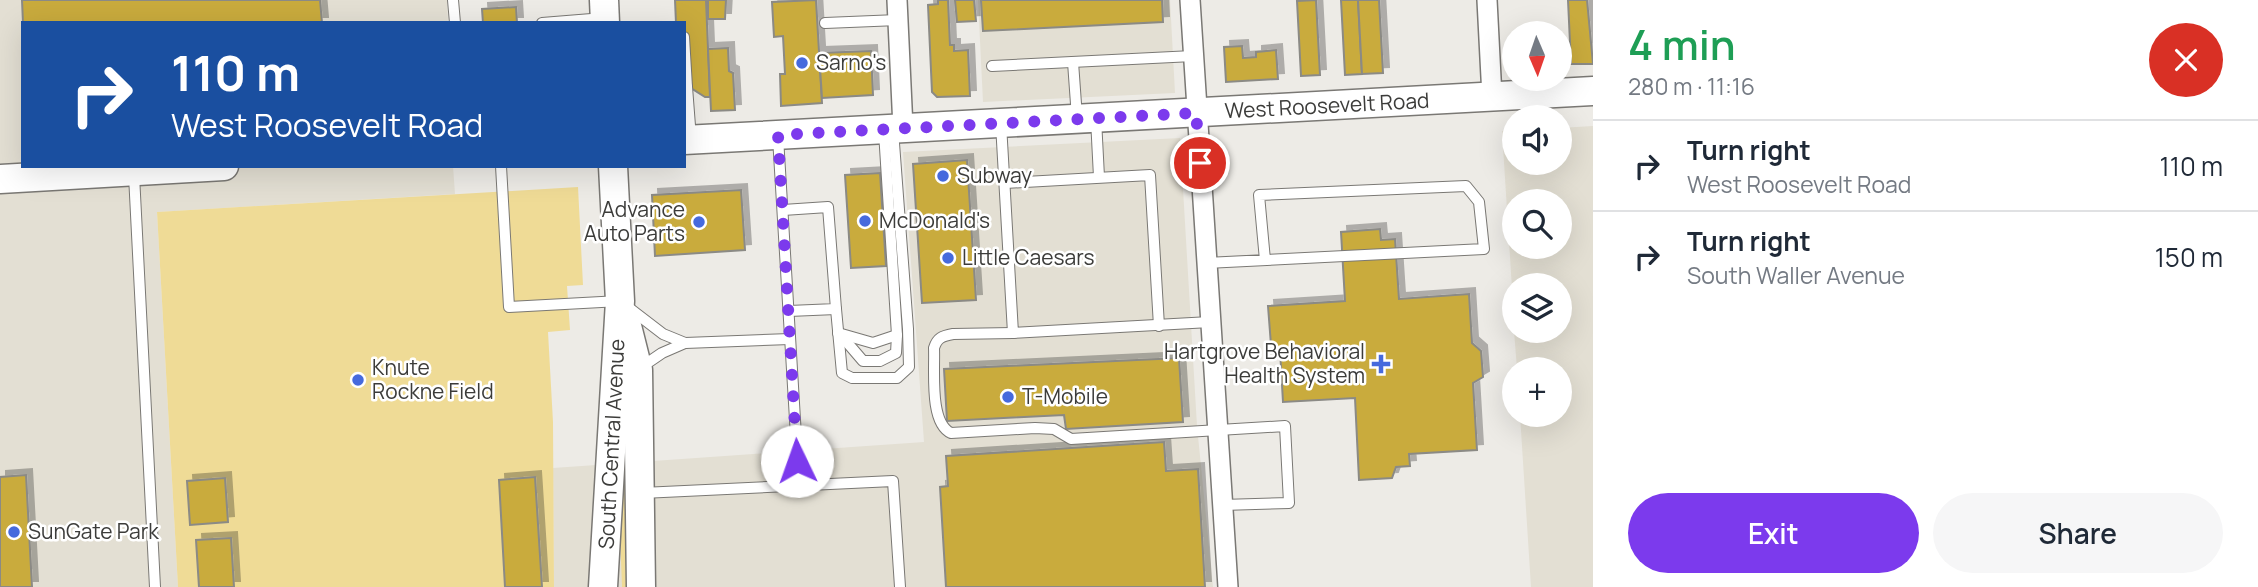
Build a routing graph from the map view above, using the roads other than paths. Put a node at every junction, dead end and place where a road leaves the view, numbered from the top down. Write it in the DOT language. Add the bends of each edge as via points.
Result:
graph roads {
  1 [pos="453,0"];
  2 [pos="897,0"];
  3 [pos="1190,0"];
  4 [pos="1487,0"];
  5 [pos="604,14"];
  6 [pos="898,20"];
  7 [pos="454,21"];
  8 [pos="556,21"];
  9 [pos="825,23"];
  10 [pos="1193,56"];
  11 [pos="1073,62"];
  12 [pos="992,66"];
  13 [pos="686,87"];
  14 [pos="1593,91"];
  15 [pos="1492,97"];
  16 [pos="1196,113"];
  17 [pos="1086,119"];
  18 [pos="1001,123"];
  19 [pos="893,129"];
  20 [pos="778,135"];
  21 [pos="687,140"];
  22 [pos="188,168"];
  23 [pos="501,168"];
  24 [pos="613,168"];
  25 [pos="133,171"];
  26 [pos="1099,177"];
  27 [pos="0,179"];
  28 [pos="1004,183"];
  29 [pos="783,210"];
  30 [pos="1265,260"];
  31 [pos="1206,263"];
  32 [pos="620,301"];
  33 [pos="836,309"];
  34 [pos="789,311"];
  35 [pos="1210,322"];
  36 [pos="1159,326"];
  37 [pos="838,333"];
  38 [pos="1013,333"];
  39 [pos="897,335"];
  40 [pos="790,339"];
  41 [pos="685,343"];
  42 [pos="638,370"];
  43 [pos="1218,431"];
  44 [pos="799,486"];
  45 [pos="639,494"];
  46 [pos="1222,505"];
  47 [pos="606,543"];
  48 [pos="155,587"];
  49 [pos="590,587"];
  50 [pos="603,587"];
  51 [pos="641,587"];
  52 [pos="900,587"];
  53 [pos="1228,587"];
  1 -- 7 [label="lane"];
  2 -- 6 [label="street"];
  3 -- 10 [label="street"];
  4 -- 15 [label="street"];
  5 -- 8 [label="lane"];
  6 -- 9 [label="lane"];
  6 -- 19 [label="street"];
  10 -- 11 [label="lane"];
  10 -- 16 [label="street"];
  11 -- 12 [label="lane"];
  11 -- 17 [label="lane"];
  13 -- 21 [label="lane"];
  14 -- 15 [label="main road, West Roosevelt Road"];
  15 -- 16 [label="main road, West Roosevelt Road"];
  16 -- 17 [label="main road, West Roosevelt Road"];
  16 -- 31 [label="street"];
  17 -- 18 [label="main road, West Roosevelt Road"];
  17 -- 26 [label="lane"];
  18 -- 19 [label="main road, West Roosevelt Road"];
  18 -- 28 [label="lane"];
  19 -- 20 [label="main road, West Roosevelt Road"];
  19 -- 37 [label="lane" via="909,367 897,378 852,378 842,373"];
  19 -- 39 [label="lane"];
  20 -- 21 [label="main road, West Roosevelt Road"];
  20 -- 29 [label="lane"];
  22 -- 25 [label="main road"];
  23 -- 32 [label="lane" via="509,307"];
  24 -- 32 [label="main road, South Central Avenue"];
  25 -- 27 [label="main road"];
  25 -- 48 [label="lane"];
  26 -- 28 [label="lane"];
  26 -- 36 [label="lane" via="1150,175"];
  28 -- 38 [label="lane"];
  29 -- 33 [label="lane" via="828,207"];
  29 -- 34 [label="lane"];
  30 -- 30 [label="lane" via="1484,249 1479,202 1466,186 1259,195"];
  30 -- 31 [label="lane"];
  31 -- 35 [label="street"];
  32 -- 41 [label="lane" via="663,334"];
  32 -- 42 [label="main road, South Central Avenue"];
  32 -- 47 [label="main road, South Central Avenue"];
  33 -- 34 [label="lane"];
  33 -- 37 [label="lane"];
  34 -- 40 [label="lane"];
  35 -- 36 [label="lane"];
  35 -- 43 [label="street"];
  36 -- 38 [label="lane"];
  37 -- 39 [label="lane" via="873,343"];
  37 -- 39 [label="lane" via="863,361 880,361 896,353"];
  38 -- 43 [label="lane" via="953,334 936,341 936,412 946,430 1054,429 1071,439"];
  40 -- 41 [label="lane"];
  40 -- 44 [label="lane"];
  41 -- 42 [label="lane"];
  42 -- 45 [label="main road, South Central Avenue"];
  43 -- 46 [label="street"];
  43 -- 46 [label="lane" via="1285,426 1289,503"];
  44 -- 45 [label="lane"];
  44 -- 52 [label="lane" via="893,481"];
  45 -- 51 [label="main road, South Central Avenue"];
  46 -- 53 [label="street"];
  47 -- 49 [label="main road"];
  47 -- 50 [label="main road, South Central Avenue"];
}
